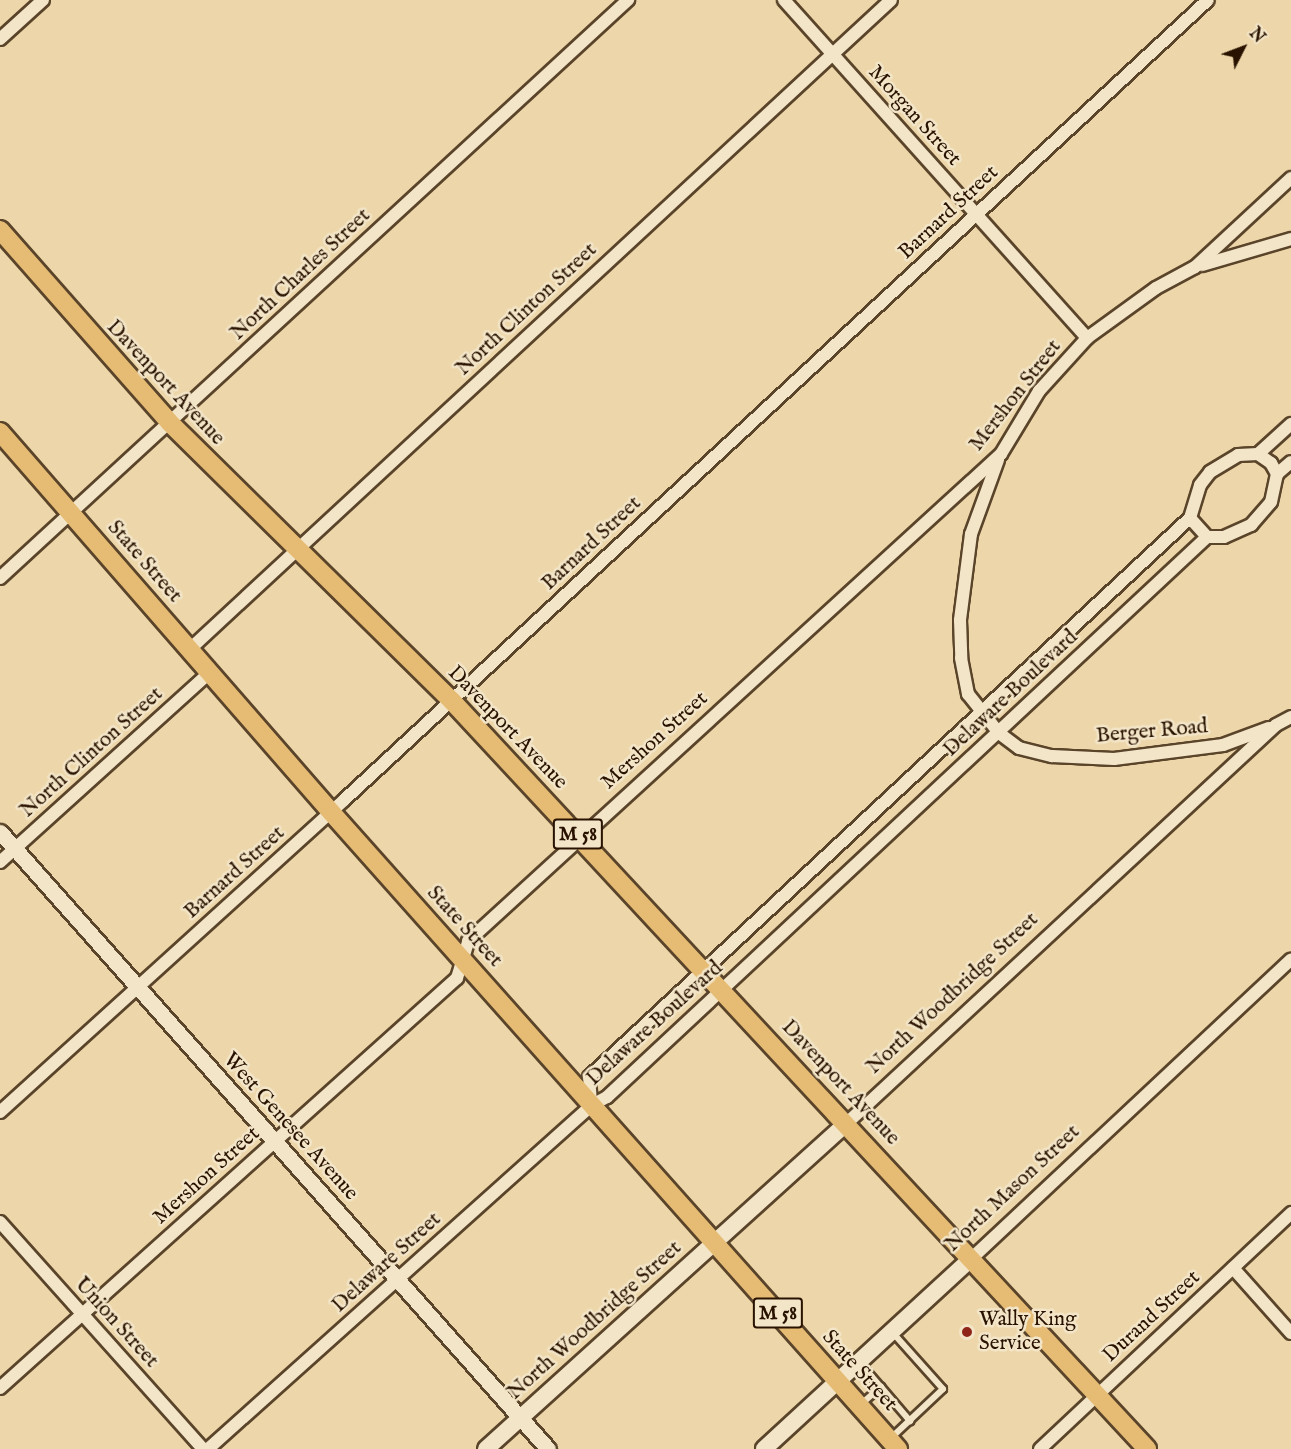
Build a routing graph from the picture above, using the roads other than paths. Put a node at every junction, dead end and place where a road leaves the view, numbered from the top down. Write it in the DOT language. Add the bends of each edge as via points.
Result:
graph roads {
  1 [pos="43,0"];
  2 [pos="628,0"];
  3 [pos="784,0"];
  4 [pos="891,0"];
  5 [pos="1208,0"];
  6 [pos="0,39"];
  7 [pos="833,54"];
  8 [pos="1291,178"];
  9 [pos="976,215"];
  10 [pos="0,230"];
  11 [pos="1291,239"];
  12 [pos="1195,267"];
  13 [pos="1087,338"];
  14 [pos="169,422"];
  15 [pos="1291,424"];
  16 [pos="0,432"];
  17 [pos="1000,454"];
  18 [pos="1258,454"];
  19 [pos="1291,462"];
  20 [pos="1277,474"];
  21 [pos="72,514"];
  22 [pos="1190,518"];
  23 [pos="1207,537"];
  24 [pos="297,550"];
  25 [pos="0,578"];
  26 [pos="190,649"];
  27 [pos="210,672"];
  28 [pos="452,701"];
  29 [pos="980,712"];
  30 [pos="1291,717"];
  31 [pos="1275,725"];
  32 [pos="999,733"];
  33 [pos="331,812"];
  34 [pos="0,832"];
  35 [pos="580,836"];
  36 [pos="15,849"];
  37 [pos="0,862"];
  38 [pos="463,960"];
  39 [pos="1291,960"];
  40 [pos="704,969"];
  41 [pos="138,988"];
  42 [pos="723,990"];
  43 [pos="592,1105"];
  44 [pos="0,1112"];
  45 [pos="847,1124"];
  46 [pos="275,1142"];
  47 [pos="1291,1213"];
  48 [pos="0,1222"];
  49 [pos="717,1243"];
  50 [pos="972,1258"];
  51 [pos="1233,1268"];
  52 [pos="398,1280"];
  53 [pos="83,1315"];
  54 [pos="893,1333"];
  55 [pos="1291,1333"];
  56 [pos="860,1363"];
  57 [pos="838,1382"];
  58 [pos="881,1387"];
  59 [pos="0,1388"];
  60 [pos="1098,1394"];
  61 [pos="860,1406"];
  62 [pos="521,1418"];
  63 [pos="910,1421"];
  64 [pos="893,1444"];
  65 [pos="203,1449"];
  66 [pos="208,1449"];
  67 [pos="486,1449"];
  68 [pos="548,1449"];
  69 [pos="764,1449"];
  70 [pos="1040,1449"];
  71 [pos="1147,1449"];
  1 -- 6 [label="street"];
  2 -- 14 [label="street, North Charles Street"];
  3 -- 7 [label="street, Morgan Street"];
  4 -- 7 [label="street, North Clinton Street"];
  5 -- 9 [label="street, Barnard Street"];
  7 -- 9 [label="street, Morgan Street"];
  7 -- 24 [label="street, North Clinton Street"];
  8 -- 12 [label="street, Mershon Street"];
  9 -- 13 [label="street, Morgan Street"];
  9 -- 28 [label="street, Barnard Street"];
  10 -- 14 [label="main road, Davenport Avenue / M 58"];
  11 -- 12 [label="street"];
  12 -- 13 [label="street, Mershon Street" via="1156,288"];
  13 -- 17 [label="street, Mershon Street" via="1039,391"];
  14 -- 21 [label="street, North Charles Street"];
  14 -- 24 [label="main road, Davenport Avenue / M 58"];
  15 -- 18 [label="street"];
  16 -- 21 [label="main road, State Street / M 58"];
  17 -- 29 [label="street, Berger Road" via="979,507 963,577 961,658 968,694"];
  17 -- 35 [label="street, Mershon Street"];
  18 -- 20 [label="street" via="1271,463"];
  18 -- 22 [label="street" via="1238,455 1210,472 1200,485"];
  19 -- 20 [label="street"];
  20 -- 23 [label="street" via="1271,502 1251,525 1224,537"];
  21 -- 25 [label="street, North Charles Street"];
  21 -- 26 [label="main road, State Street / M 58"];
  22 -- 23 [label="street"];
  22 -- 29 [label="street, Delaware Boulevard"];
  23 -- 32 [label="street, Delaware Boulevard"];
  24 -- 26 [label="street, North Clinton Street"];
  24 -- 28 [label="main road, Davenport Avenue / M 58"];
  26 -- 27 [label="main road, State Street / M 58"];
  27 -- 33 [label="main road, State Street / M 58"];
  27 -- 36 [label="street, North Clinton Street"];
  28 -- 33 [label="street, Barnard Street"];
  28 -- 35 [label="main road, Davenport Avenue / M 58"];
  29 -- 32 [label="street, Berger Road"];
  29 -- 40 [label="street, Delaware Boulevard"];
  30 -- 31 [label="street, North Woodbridge Street"];
  31 -- 32 [label="street, Berger Road" via="1223,745 1113,759 1052,756 1019,748"];
  31 -- 45 [label="street, North Woodbridge Street"];
  32 -- 42 [label="street, Delaware Boulevard"];
  33 -- 38 [label="main road, State Street / M 58"];
  33 -- 41 [label="street, Barnard Street"];
  34 -- 36 [label="street, West Genesee Avenue"];
  35 -- 38 [label="street, Mershon Street" via="468,941"];
  35 -- 40 [label="main road, Davenport Avenue / M 58"];
  36 -- 37 [label="street, North Clinton Street"];
  36 -- 41 [label="street, West Genesee Avenue"];
  38 -- 43 [label="main road, State Street / M 58"];
  38 -- 46 [label="street, Mershon Street" via="458,978"];
  39 -- 50 [label="street, North Mason Street"];
  40 -- 42 [label="main road, Davenport Avenue / M 58"];
  40 -- 43 [label="street, Delaware Boulevard" via="589,1077"];
  41 -- 44 [label="street, Barnard Street"];
  41 -- 46 [label="street, West Genesee Avenue"];
  42 -- 43 [label="street, Delaware Boulevard" via="607,1097"];
  42 -- 45 [label="main road, Davenport Avenue / M 58"];
  43 -- 49 [label="main road, State Street / M 58"];
  43 -- 52 [label="street, Delaware Street"];
  45 -- 49 [label="main road, North Woodbridge Street"];
  45 -- 50 [label="main road, Davenport Avenue / M 58"];
  46 -- 52 [label="street, West Genesee Avenue"];
  46 -- 53 [label="street, Mershon Street"];
  47 -- 51 [label="street, Durand Street"];
  48 -- 53 [label="street, Union Street"];
  49 -- 57 [label="main road, State Street / M 58"];
  49 -- 62 [label="main road, North Woodbridge Street"];
  50 -- 54 [label="main road, North Mason Street"];
  50 -- 60 [label="main road, Davenport Avenue / M 58"];
  51 -- 55 [label="street"];
  51 -- 60 [label="street, Durand Street"];
  52 -- 62 [label="street, West Genesee Avenue"];
  52 -- 66 [label="street, Delaware Street"];
  53 -- 59 [label="street, Mershon Street"];
  53 -- 65 [label="street, Union Street"];
  54 -- 56 [label="main road, North Mason Street"];
  54 -- 63 [label="lane" via="943,1389"];
  56 -- 57 [label="main road, North Mason Street"];
  56 -- 58 [label="lane"];
  57 -- 61 [label="main road, State Street / M 58"];
  57 -- 69 [label="main road, North Mason Street"];
  58 -- 61 [label="lane"];
  58 -- 63 [label="lane"];
  60 -- 70 [label="street, Durand Street"];
  60 -- 71 [label="main road, Davenport Avenue / M 58"];
  61 -- 64 [label="main road, State Street / M 58"];
  62 -- 67 [label="main road, North Woodbridge Street"];
  62 -- 68 [label="street, West Genesee Avenue"];
  63 -- 64 [label="lane"];
}
